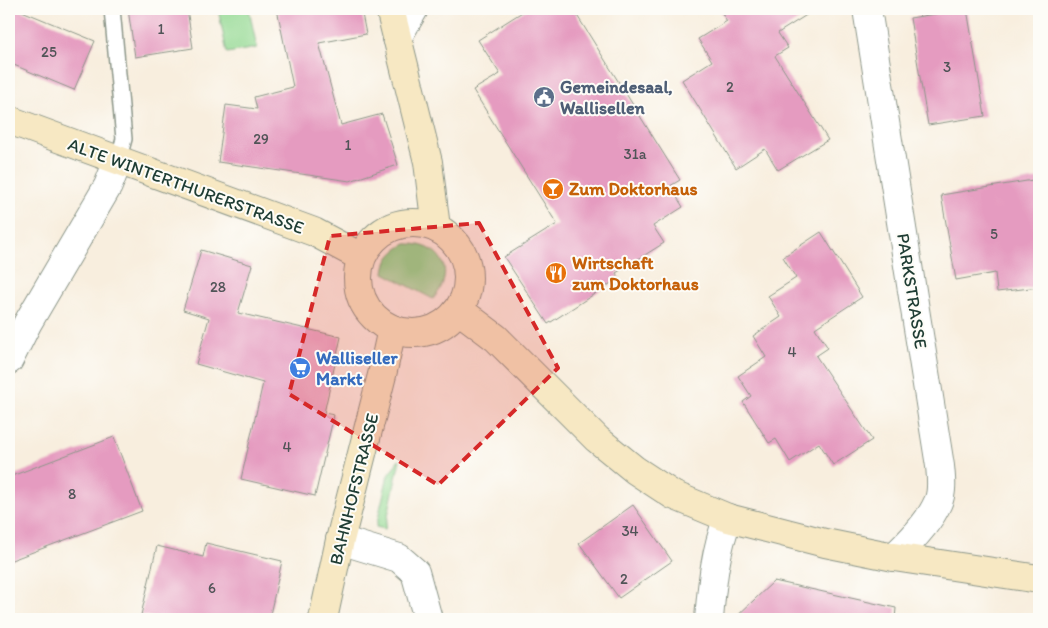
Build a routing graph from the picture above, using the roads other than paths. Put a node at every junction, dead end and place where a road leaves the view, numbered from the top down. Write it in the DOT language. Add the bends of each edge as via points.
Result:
graph roads {
  1 [pos="112,9"];
  2 [pos="390,9"];
  3 [pos="414,9"];
  4 [pos="867,9"];
  5 [pos="397,38"];
  6 [pos="9,120"];
  7 [pos="118,161"];
  8 [pos="436,228"];
  9 [pos="361,257"];
  10 [pos="459,310"];
  11 [pos="392,329"];
  12 [pos="9,360"];
  13 [pos="728,518"];
  14 [pos="340,540"];
  15 [pos="894,557"];
  16 [pos="1039,578"];
  17 [pos="323,619"];
  18 [pos="428,619"];
  19 [pos="709,619"];
  1 -- 7 [label="lane" via="124,140"];
  2 -- 5 [label="main road"];
  3 -- 5 [label="street"];
  4 -- 15 [label="street, PARKSTRASSE" via="940,466 939,501 915,537"];
  5 -- 8 [label="main road" via="428,162"];
  6 -- 7 [label="main road, ALTE WINTERTHURERSTRASSE"];
  7 -- 9 [label="main road, ALTE WINTERTHURERSTRASSE" via="314,232"];
  7 -- 12 [label="street" via="108,186"];
  8 -- 9 [label="main road" via="419,223 401,224 385,230"];
  8 -- 10 [label="main road" via="460,249 466,264 466,296"];
  9 -- 11 [label="main road" via="359,291 377,320"];
  10 -- 11 [label="main road" via="446,323 429,331 410,334"];
  10 -- 13 [label="main road" via="496,338 597,439 635,470 673,495"];
  11 -- 14 [label="main road, BAHNHOFSTRASSE"];
  13 -- 15 [label="main road"];
  13 -- 19 [label="street" via="714,570"];
  14 -- 17 [label="main road, BAHNHOFSTRASSE"];
  14 -- 18 [label="street" via="399,558 415,572"];
  15 -- 16 [label="main road"];
}
